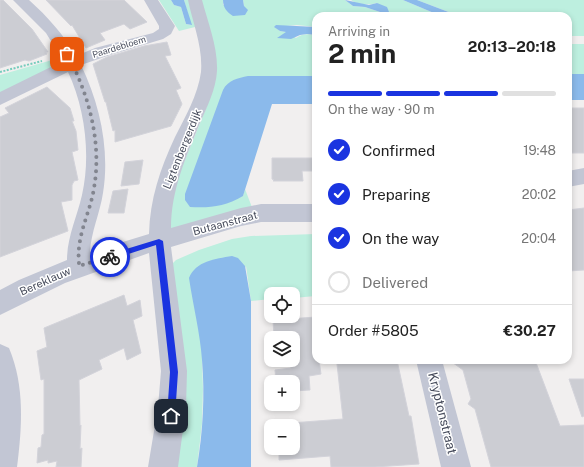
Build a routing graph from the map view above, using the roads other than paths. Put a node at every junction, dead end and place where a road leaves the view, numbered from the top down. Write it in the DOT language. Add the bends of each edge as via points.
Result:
graph roads {
  1 [pos="20,0"];
  2 [pos="151,0"];
  3 [pos="195,0"];
  4 [pos="70,59"];
  5 [pos="0,99"];
  6 [pos="584,176"];
  7 [pos="572,178"];
  8 [pos="312,213"];
  9 [pos="159,241"];
  10 [pos="79,266"];
  11 [pos="0,303"];
  12 [pos="0,356"];
  13 [pos="430,364"];
  14 [pos="2,467"];
  15 [pos="163,467"];
  16 [pos="456,467"];
  1 -- 4 [label="street" via="49,27"];
  2 -- 4 [label="street, Paardebloem" via="167,26 166,31 158,36"];
  3 -- 9 [label="street, Ligtenbergerdijk" via="207,43 210,66 205,92 168,179 160,215"];
  4 -- 5 [label="street, Paardebloem"];
  4 -- 10 [label="street" via="92,119 97,162 94,188 79,248"];
  6 -- 7 [label="street"];
  8 -- 9 [label="street, Butaanstraat" via="261,212"];
  9 -- 10 [label="street, Bereklauw"];
  9 -- 15 [label="street, Ligtenbergerdijk" via="174,372 173,400"];
  10 -- 11 [label="street, Bereklauw" via="46,279"];
  12 -- 14 [label="street" via="5,376 8,411"];
  13 -- 16 [label="street, Kryptonstraat"];
}
